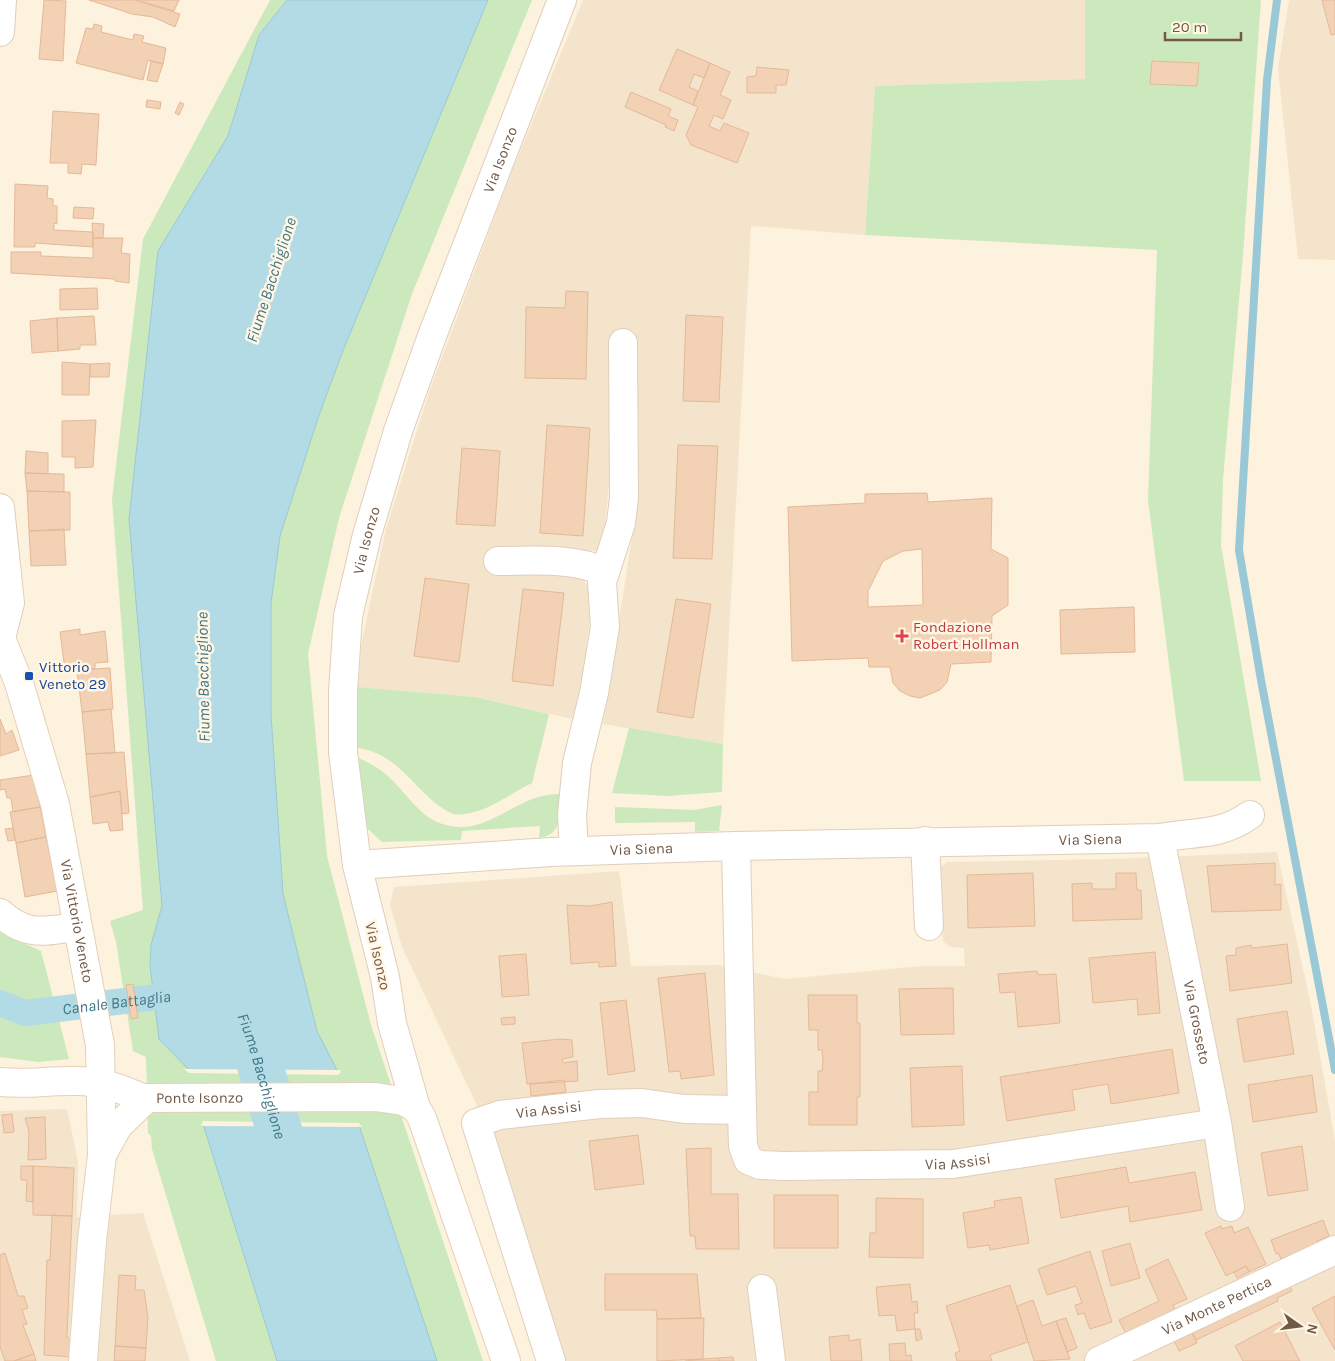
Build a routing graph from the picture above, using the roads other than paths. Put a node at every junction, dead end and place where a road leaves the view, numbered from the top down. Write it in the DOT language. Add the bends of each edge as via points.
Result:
graph roads {
  1 [pos="18,0"];
  2 [pos="562,0"];
  3 [pos="1,18"];
  4 [pos="622,343"];
  5 [pos="0,508"];
  6 [pos="498,560"];
  7 [pos="605,572"];
  8 [pos="0,637"];
  9 [pos="1250,815"];
  10 [pos="1160,838"];
  11 [pos="925,841"];
  12 [pos="736,846"];
  13 [pos="574,851"];
  14 [pos="357,865"];
  15 [pos="0,914"];
  16 [pos="929,926"];
  17 [pos="79,937"];
  18 [pos="0,1082"];
  19 [pos="101,1084"];
  20 [pos="155,1098"];
  21 [pos="409,1104"];
  22 [pos="742,1110"];
  23 [pos="1217,1123"];
  24 [pos="102,1155"];
  25 [pos="1230,1207"];
  26 [pos="1335,1250"];
  27 [pos="762,1289"];
  28 [pos="83,1361"];
  29 [pos="506,1361"];
  30 [pos="551,1361"];
  31 [pos="771,1361"];
  32 [pos="1099,1361"];
  1 -- 3 [label="street" via="9,17"];
  2 -- 14 [label="street, Via Isonzo" via="432,336 398,431 367,535 348,616 344,692 343,752"];
  4 -- 7 [label="street" via="624,498 621,523"];
  5 -- 8 [label="street, Via Vittorio Veneto" via="10,603"];
  6 -- 7 [label="street" via="566,562 590,565"];
  7 -- 13 [label="street" via="602,582 605,627 574,790"];
  8 -- 17 [label="street, Via Vittorio Veneto" via="19,683 55,804"];
  9 -- 10 [label="street, Via Siena" via="1217,832"];
  10 -- 11 [label="street, Via Siena"];
  10 -- 23 [label="street, Via Grosseto"];
  11 -- 12 [label="street, Via Siena"];
  11 -- 16 [label="street"];
  12 -- 13 [label="street, Via Siena"];
  12 -- 22 [label="street, Via Assisi"];
  13 -- 14 [label="street, Via Siena"];
  14 -- 21 [label="street, Via Isonzo" via="385,977"];
  15 -- 17 [label="street" via="29,932"];
  17 -- 19 [label="street, Via Vittorio Veneto" via="100,1045"];
  18 -- 19 [label="street, Ponte Isonzo" via="78,1080"];
  19 -- 20 [label="street, Ponte Isonzo"];
  19 -- 24 [label="street, Via Vittorio Veneto"];
  20 -- 21 [label="street, Ponte Isonzo" via="390,1097"];
  20 -- 24 [label="street" via="118,1126"];
  21 -- 29 [label="street, Via Isonzo" via="435,1151"];
  22 -- 23 [label="street, Via Assisi" via="743,1146 748,1160 760,1165 784,1166 953,1164"];
  22 -- 30 [label="street, Via Assisi" via="684,1109 642,1103 600,1104 500,1115 476,1123"];
  23 -- 25 [label="street, Via Grosseto"];
  24 -- 28 [label="street, Via Vittorio Veneto"];
  26 -- 32 [label="street, Via Monte Pertica"];
  27 -- 31 [label="street"];
}
